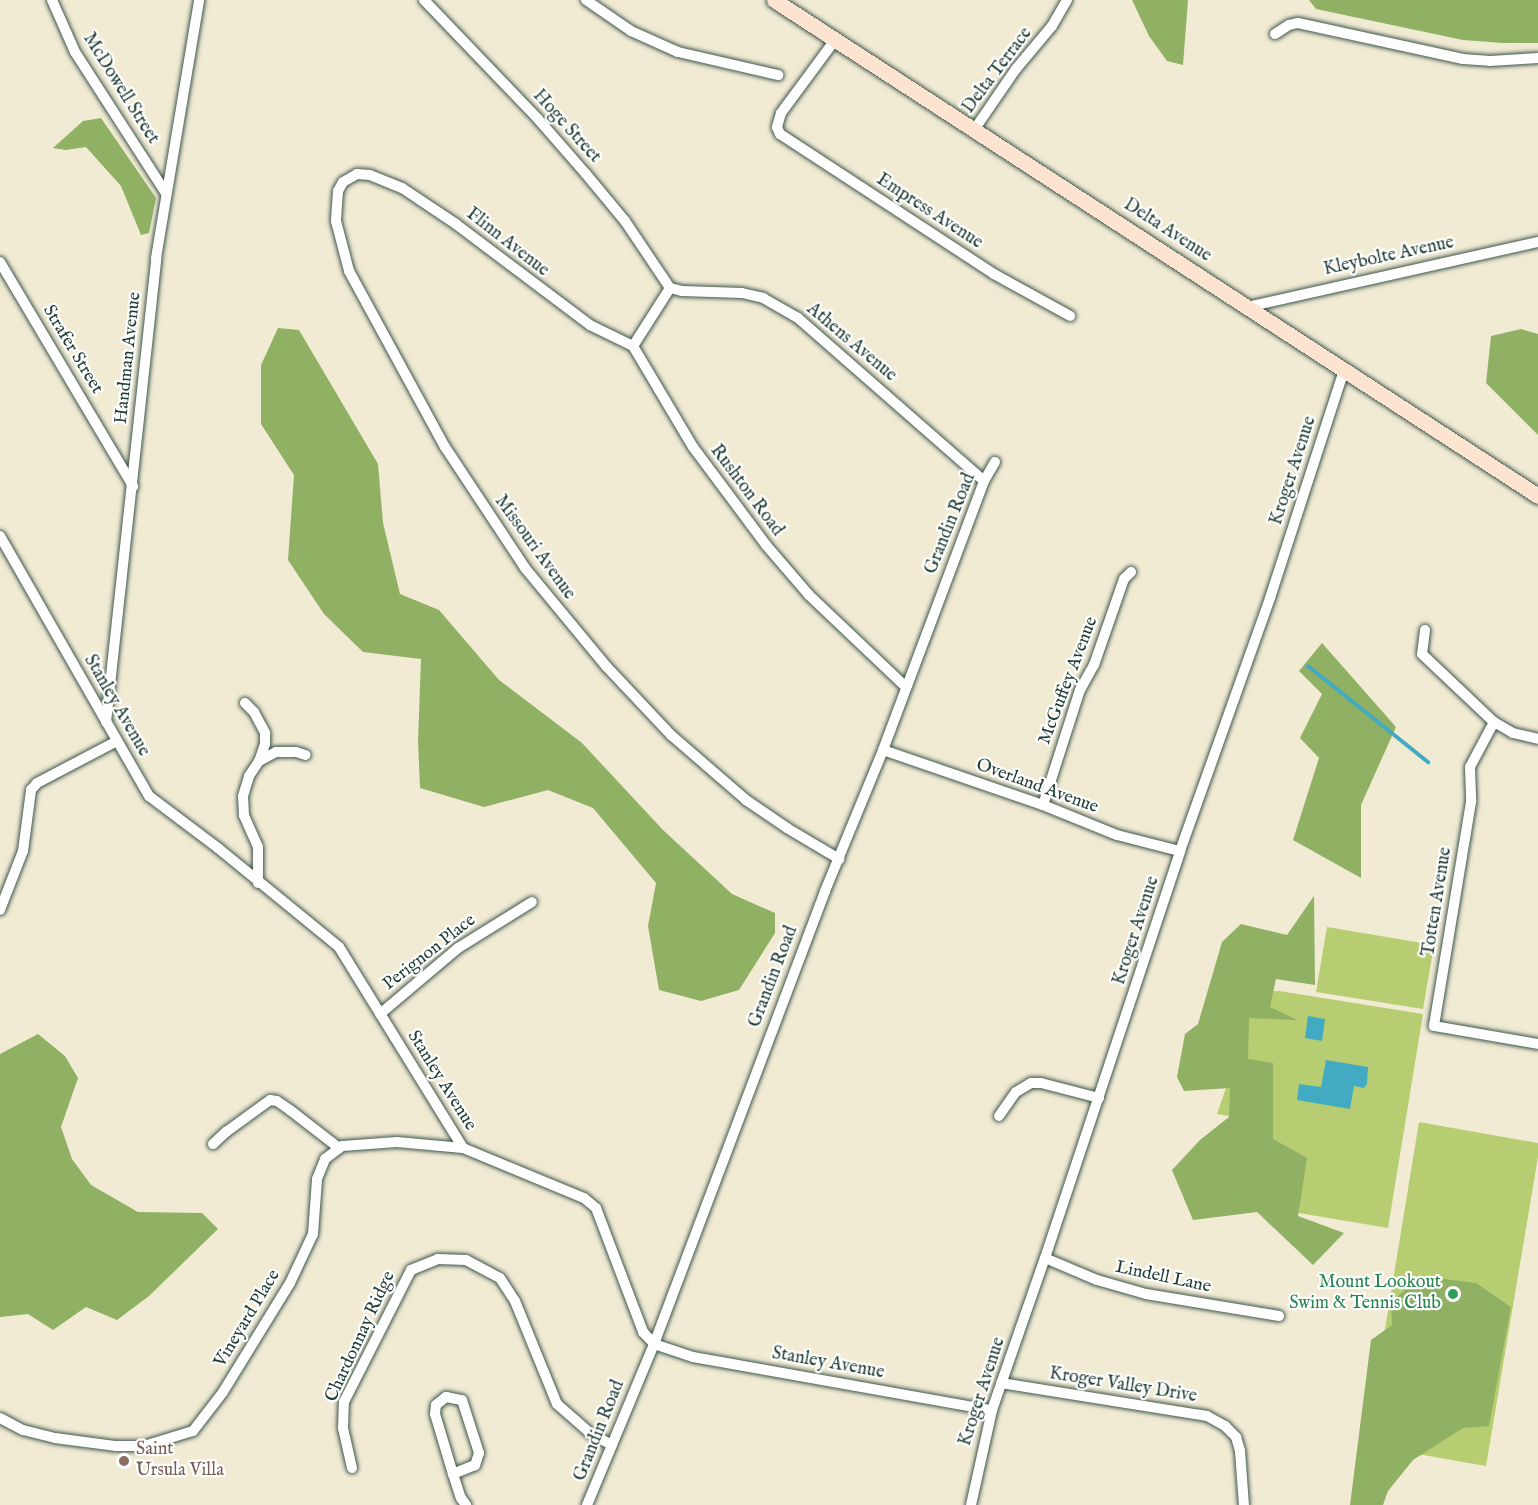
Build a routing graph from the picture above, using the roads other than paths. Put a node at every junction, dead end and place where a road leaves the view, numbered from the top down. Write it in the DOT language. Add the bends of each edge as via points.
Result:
graph roads {
  1 [pos="52,0"];
  2 [pos="200,0"];
  3 [pos="424,0"];
  4 [pos="586,0"];
  5 [pos="774,0"];
  6 [pos="1067,0"];
  7 [pos="1275,34"];
  8 [pos="835,40"];
  9 [pos="1538,58"];
  10 [pos="778,75"];
  11 [pos="974,130"];
  12 [pos="357,174"];
  13 [pos="166,193"];
  14 [pos="1538,242"];
  15 [pos="0,262"];
  16 [pos="670,288"];
  17 [pos="1247,307"];
  18 [pos="1070,316"];
  19 [pos="633,346"];
  20 [pos="1344,370"];
  21 [pos="995,462"];
  22 [pos="984,481"];
  23 [pos="133,486"];
  24 [pos="1538,496"];
  25 [pos="0,536"];
  26 [pos="1131,573"];
  27 [pos="1425,630"];
  28 [pos="906,686"];
  29 [pos="245,703"];
  30 [pos="106,722"];
  31 [pos="1494,722"];
  32 [pos="1538,739"];
  33 [pos="117,741"];
  34 [pos="883,750"];
  35 [pos="306,755"];
  36 [pos="259,761"];
  37 [pos="1043,805"];
  38 [pos="1180,850"];
  39 [pos="839,860"];
  40 [pos="258,883"];
  41 [pos="532,902"];
  42 [pos="0,910"];
  43 [pos="380,1014"];
  44 [pos="1538,1044"];
  45 [pos="1099,1098"];
  46 [pos="999,1116"];
  47 [pos="213,1144"];
  48 [pos="339,1148"];
  49 [pos="463,1148"];
  50 [pos="1045,1258"];
  51 [pos="1279,1316"];
  52 [pos="654,1344"];
  53 [pos="1001,1383"];
  54 [pos="992,1410"];
  55 [pos="0,1418"];
  56 [pos="612,1445"];
  57 [pos="352,1468"];
  58 [pos="453,1474"];
  59 [pos="466,1505"];
  60 [pos="587,1505"];
  61 [pos="971,1505"];
  62 [pos="1244,1505"];
  1 -- 13 [label="street, McDowell Street" via="75,52"];
  2 -- 13 [label="street, Handman Avenue"];
  3 -- 16 [label="street, Hoge Street" via="586,174 625,221"];
  4 -- 10 [label="street" via="631,31 678,52"];
  5 -- 8 [label="main road, Delta Avenue"];
  6 -- 11 [label="street, Delta Terrace"];
  7 -- 9 [label="street" via="1298,23 1462,58"];
  8 -- 11 [label="main road, Delta Avenue"];
  8 -- 18 [label="street, Empress Avenue" via="781,113 777,127 786,139 994,274"];
  11 -- 17 [label="main road, Delta Avenue"];
  12 -- 19 [label="street, Flinn Avenue" via="402,188 590,325"];
  12 -- 39 [label="street, Missouri Avenue" via="343,182 336,205 339,238 349,271 406,380 493,522 566,620 670,735 746,800"];
  13 -- 23 [label="street, Handman Avenue"];
  14 -- 17 [label="street, Kleybolte Avenue"];
  15 -- 23 [label="street, Strafer Street"];
  16 -- 19 [label="street"];
  16 -- 22 [label="street, Athens Avenue" via="742,293 763,298 798,318"];
  17 -- 20 [label="main road, Delta Avenue"];
  19 -- 28 [label="street, Rushton Road" via="693,447 766,545 838,624"];
  20 -- 24 [label="main road, Delta Avenue"];
  20 -- 38 [label="street, Kroger Avenue" via="1270,597"];
  21 -- 22 [label="street, Grandin Road"];
  22 -- 28 [label="street, Grandin Road"];
  23 -- 30 [label="street, Handman Avenue"];
  25 -- 30 [label="street, Stanley Avenue"];
  26 -- 37 [label="street, McGuffey Avenue" via="1124,579 1094,665 1080,690"];
  27 -- 31 [label="street" via="1422,654"];
  28 -- 34 [label="street, Grandin Road"];
  29 -- 36 [label="street" via="264,733"];
  30 -- 33 [label="street, Stanley Avenue"];
  31 -- 32 [label="street" via="1513,733"];
  31 -- 44 [label="street, Totten Avenue" via="1470,767 1471,802 1434,1026"];
  33 -- 40 [label="street, Stanley Avenue" via="149,796"];
  33 -- 42 [label="street" via="37,783 31,790 24,851"];
  34 -- 37 [label="street, Overland Avenue"];
  34 -- 39 [label="street, Grandin Road"];
  35 -- 36 [label="street" via="286,751"];
  36 -- 40 [label="street" via="243,796 244,815 260,859"];
  37 -- 38 [label="street, Overland Avenue" via="1117,835"];
  38 -- 45 [label="street, Kroger Avenue"];
  39 -- 52 [label="street, Grandin Road"];
  40 -- 43 [label="street, Stanley Avenue" via="339,948"];
  41 -- 43 [label="street, Perignon Place" via="458,948"];
  43 -- 49 [label="street, Stanley Avenue"];
  45 -- 46 [label="street" via="1031,1083 1016,1092"];
  45 -- 50 [label="street, Kroger Avenue"];
  47 -- 48 [label="street" via="270,1100 290,1110"];
  48 -- 49 [label="street" via="397,1142"];
  48 -- 55 [label="street, Vineyard Place" via="325,1159 317,1179 313,1234 290,1283 224,1392 193,1431 144,1446 116,1446 55,1438 22,1430"];
  49 -- 52 [label="street, Stanley Avenue" via="584,1198 596,1208 643,1332"];
  50 -- 51 [label="street, Lindell Lane" via="1097,1280 1146,1294"];
  50 -- 53 [label="street, Kroger Avenue"];
  52 -- 54 [label="street, Stanley Avenue" via="693,1357"];
  52 -- 56 [label="street, Grandin Road"];
  53 -- 54 [label="street, Kroger Avenue"];
  53 -- 62 [label="street, Kroger Valley Drive" via="1207,1416 1236,1437"];
  54 -- 61 [label="street, Kroger Avenue"];
  56 -- 57 [label="street, Chardonnay Ridge" via="590,1433 557,1404 515,1300 500,1278 479,1265 448,1258 411,1270 344,1402 342,1428"];
  56 -- 60 [label="street, Grandin Road"];
  58 -- 58 [label="street" via="475,1465 479,1454 465,1405 450,1396 439,1402 435,1414"];
  58 -- 59 [label="street"];
}
